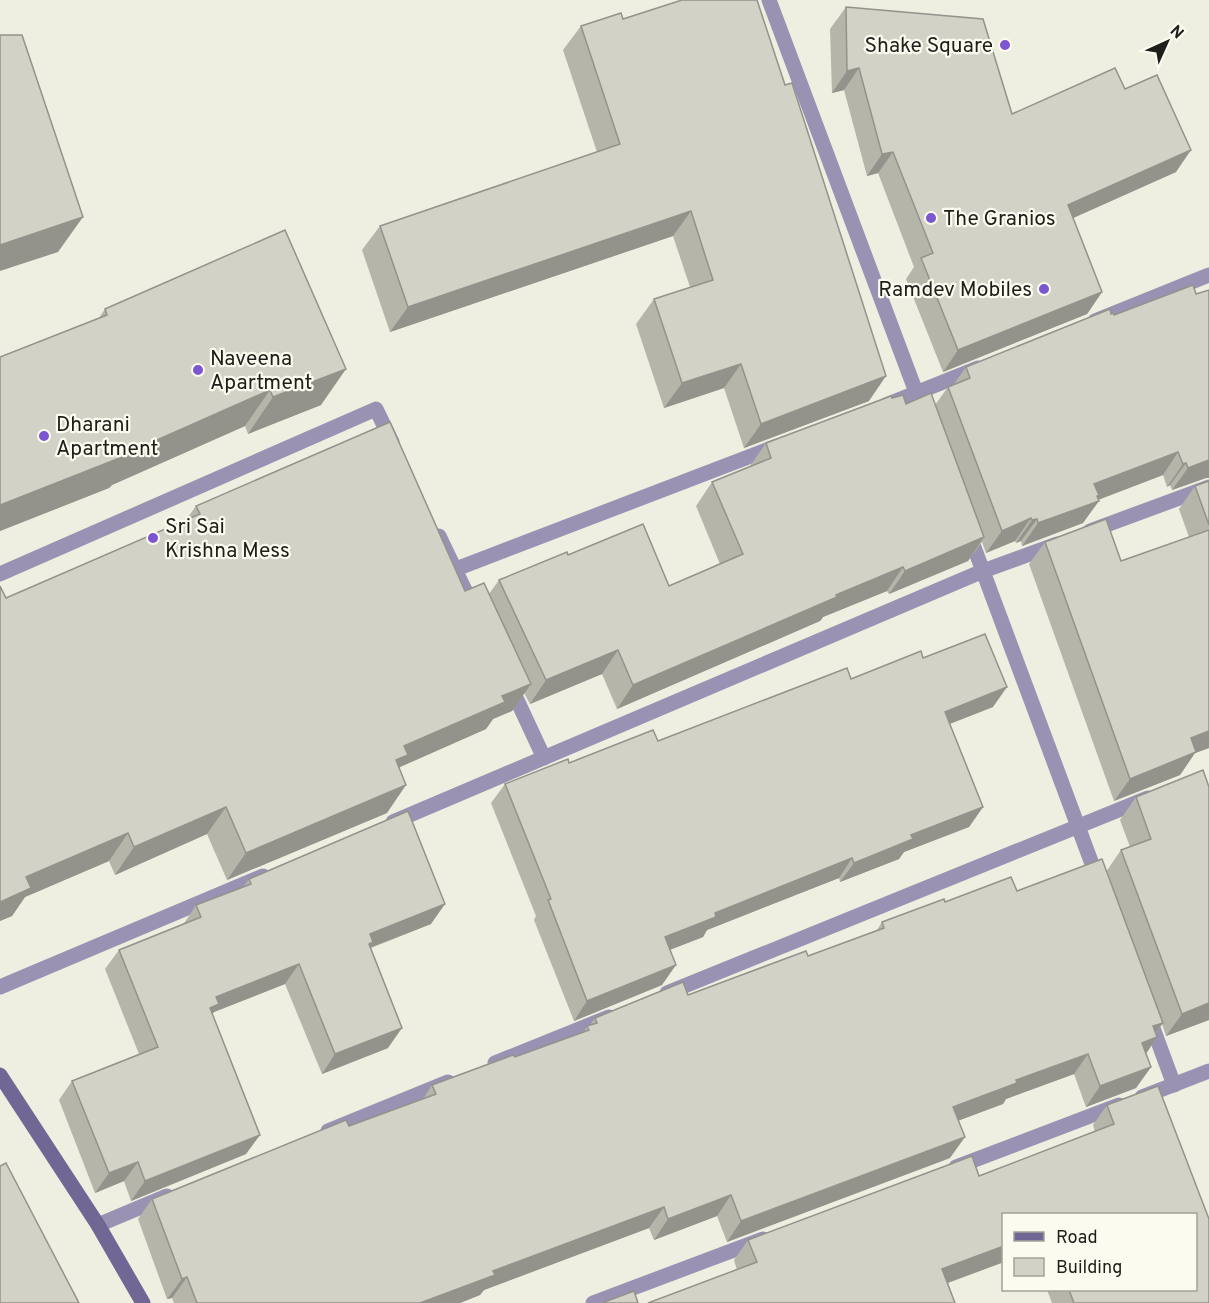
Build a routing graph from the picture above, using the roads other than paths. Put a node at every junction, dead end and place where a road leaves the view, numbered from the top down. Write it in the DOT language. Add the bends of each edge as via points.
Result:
graph roads {
  1 [pos="769,0"];
  2 [pos="1209,275"];
  3 [pos="1079,327"];
  4 [pos="992,362"];
  5 [pos="916,393"];
  6 [pos="873,410"];
  7 [pos="929,426"];
  8 [pos="796,439"];
  9 [pos="397,452"];
  10 [pos="1209,487"];
  11 [pos="962,515"];
  12 [pos="434,526"];
  13 [pos="456,569"];
  14 [pos="983,571"];
  15 [pos="0,574"];
  16 [pos="480,622"];
  17 [pos="505,674"];
  18 [pos="544,758"];
  19 [pos="1165,792"];
  20 [pos="381,826"];
  21 [pos="1078,826"];
  22 [pos="272,872"];
  23 [pos="1102,891"];
  24 [pos="0,987"];
  25 [pos="648,1000"];
  26 [pos="1146,1009"];
  27 [pos="626,1010"];
  28 [pos="483,1068"];
  29 [pos="1209,1071"];
  30 [pos="0,1075"];
  31 [pos="461,1077"];
  32 [pos="1174,1085"];
  33 [pos="318,1135"];
  34 [pos="939,1173"];
  35 [pos="186,1189"];
  36 [pos="98,1225"];
  37 [pos="771,1236"];
  38 [pos="143,1303"];
  39 [pos="593,1303"];
  1 -- 5 [label="street"];
  2 -- 3 [label="street"];
  4 -- 5 [label="street"];
  5 -- 6 [label="street"];
  5 -- 7 [label="street"];
  8 -- 13 [label="street"];
  9 -- 15 [label="street" via="375,409"];
  10 -- 14 [label="street"];
  11 -- 14 [label="street"];
  12 -- 13 [label="street"];
  13 -- 16 [label="street"];
  14 -- 18 [label="street"];
  14 -- 21 [label="street"];
  17 -- 18 [label="street"];
  18 -- 20 [label="street"];
  19 -- 21 [label="street"];
  21 -- 23 [label="street"];
  21 -- 25 [label="street"];
  22 -- 24 [label="street"];
  26 -- 32 [label="street"];
  27 -- 28 [label="street"];
  29 -- 32 [label="street"];
  30 -- 36 [label="street"];
  31 -- 33 [label="street"];
  32 -- 34 [label="street"];
  35 -- 36 [label="street"];
  36 -- 38 [label="street"];
  37 -- 39 [label="street"];
}
